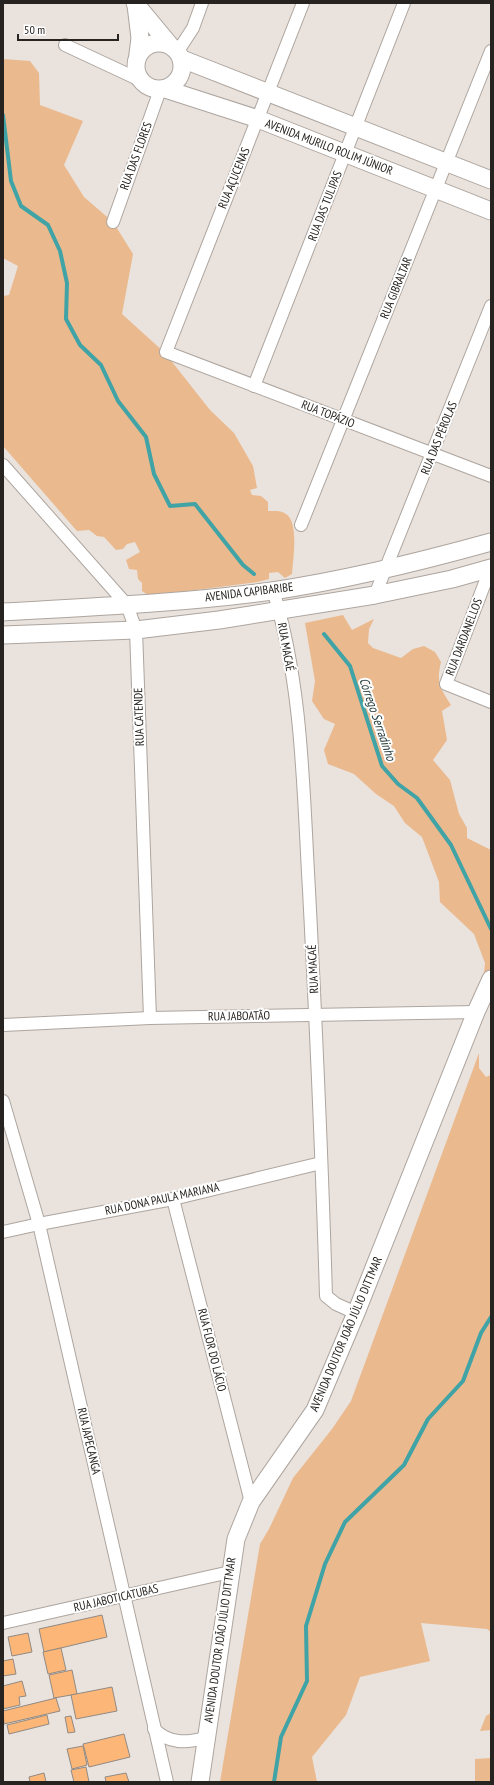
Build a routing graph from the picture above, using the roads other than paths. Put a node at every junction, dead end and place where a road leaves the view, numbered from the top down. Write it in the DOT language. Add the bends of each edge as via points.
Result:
graph roads {
  1 [pos="202,3"];
  2 [pos="303,3"];
  3 [pos="404,3"];
  4 [pos="135,4"];
  5 [pos="65,45"];
  6 [pos="491,51"];
  7 [pos="176,52"];
  8 [pos="138,54"];
  9 [pos="140,80"];
  10 [pos="162,90"];
  11 [pos="268,93"];
  12 [pos="258,119"];
  13 [pos="356,127"];
  14 [pos="345,154"];
  15 [pos="446,162"];
  16 [pos="491,180"];
  17 [pos="436,189"];
  18 [pos="491,211"];
  19 [pos="113,222"];
  20 [pos="491,306"];
  21 [pos="166,352"];
  22 [pos="254,386"];
  23 [pos="343,420"];
  24 [pos="432,454"];
  25 [pos="3,465"];
  26 [pos="491,476"];
  27 [pos="301,525"];
  28 [pos="491,542"];
  29 [pos="491,568"];
  30 [pos="386,570"];
  31 [pos="273,590"];
  32 [pos="375,595"];
  33 [pos="486,595"];
  34 [pos="127,605"];
  35 [pos="279,610"];
  36 [pos="3,612"];
  37 [pos="136,630"];
  38 [pos="3,635"];
  39 [pos="491,702"];
  40 [pos="491,980"];
  41 [pos="476,1012"];
  42 [pos="315,1014"];
  43 [pos="150,1018"];
  44 [pos="3,1025"];
  45 [pos="3,1101"];
  46 [pos="321,1163"];
  47 [pos="173,1199"];
  48 [pos="39,1224"];
  49 [pos="3,1232"];
  50 [pos="356,1313"];
  51 [pos="251,1502"];
  52 [pos="230,1572"];
  53 [pos="125,1596"];
  54 [pos="3,1623"];
  55 [pos="154,1729"];
  56 [pos="206,1738"];
  57 [pos="167,1782"];
  58 [pos="200,1782"];
  1 -- 7 [label="street" via="192,28"];
  2 -- 11 [label="street, RUA AÇUCENAS"];
  3 -- 13 [label="street, RUA DAS TULIPAS"];
  4 -- 7 [label="main road"];
  4 -- 8 [label="main road" via="140,38"];
  5 -- 9 [label="street"];
  6 -- 15 [label="street, RUA GIBRALTAR"];
  7 -- 8 [label="main road" via="157,42 143,48"];
  7 -- 10 [label="main road" via="182,72 176,83"];
  7 -- 11 [label="main road" via="199,66"];
  8 -- 9 [label="main road" via="135,67"];
  9 -- 10 [label="main road" via="148,87"];
  10 -- 12 [label="main road, AVENIDA MURILO ROLIM JÚNIOR"];
  10 -- 19 [label="street, RUA DAS FLORES"];
  11 -- 12 [label="street, RUA AÇUCENAS"];
  11 -- 13 [label="main road"];
  12 -- 14 [label="main road, AVENIDA MURILO ROLIM JÚNIOR"];
  12 -- 21 [label="street, RUA AÇUCENAS"];
  13 -- 14 [label="street, RUA DAS TULIPAS"];
  13 -- 15 [label="main road"];
  14 -- 17 [label="main road, AVENIDA MURILO ROLIM JÚNIOR"];
  14 -- 22 [label="street, RUA DAS TULIPAS"];
  15 -- 16 [label="main road"];
  15 -- 17 [label="street, RUA GIBRALTAR"];
  17 -- 18 [label="main road, AVENIDA MURILO ROLIM JÚNIOR"];
  17 -- 23 [label="street, RUA GIBRALTAR"];
  20 -- 24 [label="street, RUA DAS PÉROLAS"];
  21 -- 22 [label="street, RUA TOPÁZIO"];
  22 -- 23 [label="street, RUA TOPÁZIO"];
  23 -- 24 [label="street, RUA TOPÁZIO"];
  23 -- 27 [label="street, RUA GIBRALTAR"];
  24 -- 26 [label="street, RUA TOPÁZIO"];
  24 -- 30 [label="street, RUA DAS PÉROLAS"];
  25 -- 34 [label="street, RUA CATENDE"];
  28 -- 30 [label="main road, AVENIDA CAPIBARIBE"];
  29 -- 32 [label="main road, AVENIDA CAPIBARIBE"];
  29 -- 33 [label="street, RUA DARDANELLOS"];
  30 -- 31 [label="main road, AVENIDA CAPIBARIBE"];
  30 -- 32 [label="street, RUA DAS PÉROLAS"];
  31 -- 34 [label="main road, AVENIDA CAPIBARIBE"];
  31 -- 35 [label="street, RUA MACAÉ"];
  32 -- 35 [label="main road, AVENIDA CAPIBARIBE"];
  33 -- 39 [label="street, RUA DARDANELLOS" via="446,684"];
  34 -- 36 [label="main road, AVENIDA CAPIBARIBE"];
  34 -- 37 [label="street, RUA CATENDE"];
  35 -- 37 [label="main road, AVENIDA CAPIBARIBE"];
  35 -- 42 [label="street, RUA MACAÉ" via="300,728"];
  37 -- 38 [label="main road, AVENIDA CAPIBARIBE"];
  37 -- 43 [label="street, RUA CATENDE"];
  40 -- 41 [label="main road, AVENIDA DOUTOR JOÃO JÚLIO DITTMAR"];
  41 -- 42 [label="street, RUA JABOATÃO"];
  41 -- 50 [label="main road, AVENIDA DOUTOR JOÃO JÚLIO DITTMAR"];
  42 -- 43 [label="street, RUA JABOATÃO"];
  42 -- 46 [label="street, RUA MACAÉ"];
  43 -- 44 [label="street, RUA JABOATÃO"];
  45 -- 48 [label="street, RUA JAPECANGA"];
  46 -- 47 [label="street, RUA DONA PAULA MARIANA"];
  46 -- 50 [label="street, RUA MACAÉ" via="326,1296 336,1304"];
  47 -- 48 [label="street, RUA DONA PAULA MARIANA"];
  47 -- 51 [label="street, RUA FLOR DO LÁCIO"];
  48 -- 49 [label="street, RUA DONA PAULA MARIANA"];
  48 -- 53 [label="street, RUA JAPECANGA"];
  50 -- 51 [label="main road, AVENIDA DOUTOR JOÃO JÚLIO DITTMAR" via="315,1410"];
  51 -- 52 [label="main road, AVENIDA DOUTOR JOÃO JÚLIO DITTMAR" via="236,1539"];
  52 -- 53 [label="street, RUA JABOTICATUBAS"];
  52 -- 56 [label="main road, AVENIDA DOUTOR JOÃO JÚLIO DITTMAR"];
  53 -- 54 [label="street, RUA JABOTICATUBAS"];
  53 -- 55 [label="street, RUA JAPECANGA"];
  55 -- 56 [label="street" via="160,1735 177,1741"];
  55 -- 57 [label="street, RUA JAPECANGA"];
  56 -- 58 [label="main road, AVENIDA DOUTOR JOÃO JÚLIO DITTMAR"];
}
